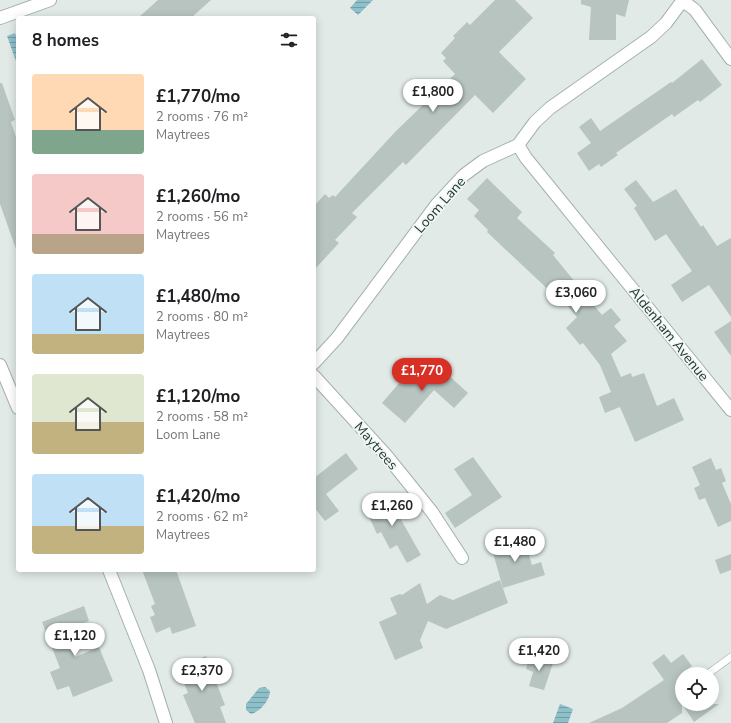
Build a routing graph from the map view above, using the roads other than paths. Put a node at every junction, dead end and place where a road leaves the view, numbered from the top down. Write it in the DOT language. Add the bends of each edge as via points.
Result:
graph roads {
  1 [pos="50,0"];
  2 [pos="683,1"];
  3 [pos="0,18"];
  4 [pos="731,59"];
  5 [pos="518,145"];
  6 [pos="316,361"];
  7 [pos="0,365"];
  8 [pos="316,378"];
  9 [pos="16,403"];
  10 [pos="731,410"];
  11 [pos="462,558"];
  12 [pos="110,572"];
  13 [pos="731,657"];
  14 [pos="717,667"];
  15 [pos="166,723"];
  1 -- 3 [label="street"];
  2 -- 4 [label="street" via="695,10"];
  2 -- 5 [label="street, Loom Lane" via="651,37 550,108 535,122"];
  5 -- 6 [label="street, Loom Lane" via="483,161 436,204 337,338"];
  5 -- 10 [label="street, Aldenham Avenue"];
  7 -- 9 [label="street"];
  8 -- 11 [label="street, Maytrees" via="386,455 432,512"];
  12 -- 15 [label="street" via="149,670"];
  13 -- 14 [label="lane"];
}
